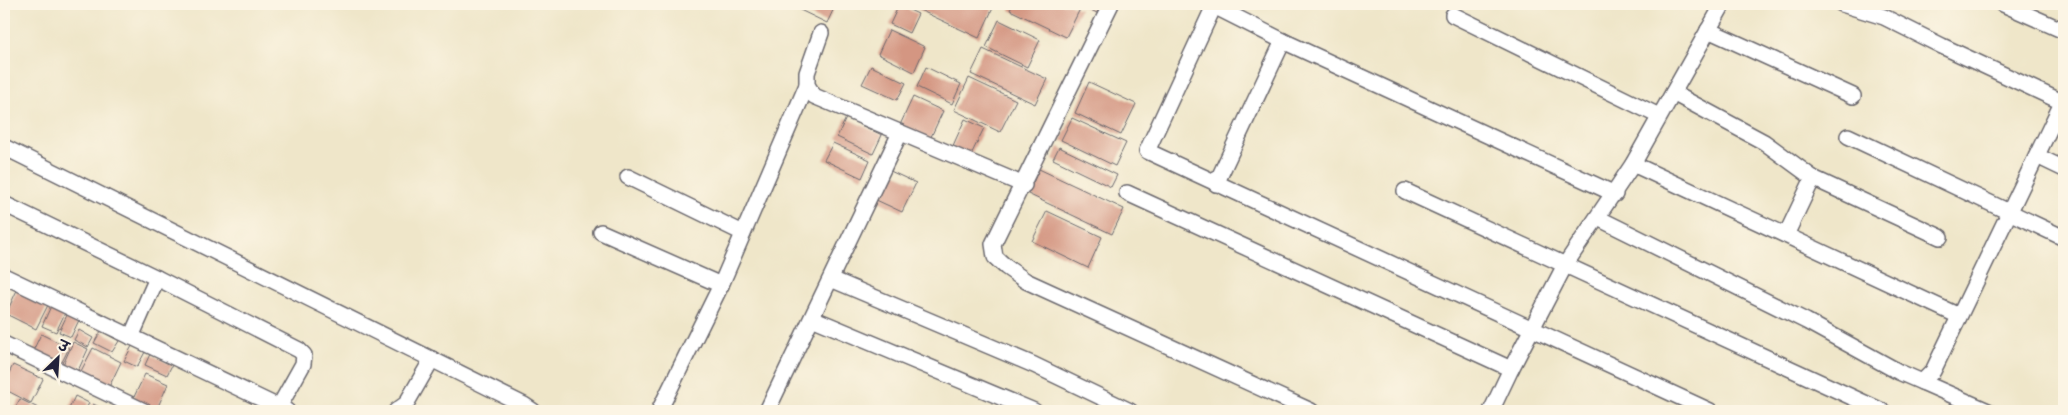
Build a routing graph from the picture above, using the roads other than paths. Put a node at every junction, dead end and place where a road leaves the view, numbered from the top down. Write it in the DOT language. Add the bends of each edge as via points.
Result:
graph roads {
  1 [pos="1111,4"];
  2 [pos="1723,4"];
  3 [pos="1842,4"];
  4 [pos="2003,4"];
  5 [pos="1212,5"];
  6 [pos="1453,15"];
  7 [pos="1708,30"];
  8 [pos="2064,31"];
  9 [pos="821,33"];
  10 [pos="1283,40"];
  11 [pos="806,85"];
  12 [pos="1673,93"];
  13 [pos="1853,96"];
  14 [pos="2064,102"];
  15 [pos="1659,116"];
  16 [pos="900,132"];
  17 [pos="1848,136"];
  18 [pos="4,147"];
  19 [pos="2037,156"];
  20 [pos="1633,164"];
  21 [pos="2064,169"];
  22 [pos="628,177"];
  23 [pos="1813,178"];
  24 [pos="1216,184"];
  25 [pos="1024,185"];
  26 [pos="1405,191"];
  27 [pos="1127,193"];
  28 [pos="1615,194"];
  29 [pos="4,204"];
  30 [pos="2010,213"];
  31 [pos="1598,218"];
  32 [pos="601,232"];
  33 [pos="743,233"];
  34 [pos="1786,235"];
  35 [pos="1940,237"];
  36 [pos="2064,238"];
  37 [pos="1566,265"];
  38 [pos="4,276"];
  39 [pos="157,278"];
  40 [pos="831,279"];
  41 [pos="721,285"];
  42 [pos="1960,316"];
  43 [pos="812,318"];
  44 [pos="1532,330"];
  45 [pos="131,337"];
  46 [pos="4,344"];
  47 [pos="432,359"];
  48 [pos="1511,369"];
  49 [pos="1922,382"];
  50 [pos="284,409"];
  51 [pos="144,411"];
  52 [pos="396,411"];
  53 [pos="533,411"];
  54 [pos="659,411"];
  55 [pos="767,411"];
  56 [pos="1034,411"];
  57 [pos="1130,411"];
  58 [pos="1311,411"];
  59 [pos="1491,411"];
  60 [pos="1710,411"];
  61 [pos="1882,411"];
  62 [pos="1988,411"];
  1 -- 25 [label="street"];
  2 -- 7 [label="street"];
  3 -- 14 [label="street" via="1884,17"];
  4 -- 8 [label="street"];
  5 -- 10 [label="street"];
  5 -- 24 [label="street" via="1147,151"];
  6 -- 15 [label="street"];
  7 -- 12 [label="street"];
  7 -- 13 [label="street"];
  9 -- 11 [label="street" via="806,73"];
  10 -- 24 [label="street"];
  10 -- 28 [label="street"];
  11 -- 16 [label="street" via="823,102"];
  11 -- 33 [label="street"];
  12 -- 15 [label="street"];
  12 -- 23 [label="street" via="1764,142"];
  14 -- 19 [label="street"];
  15 -- 20 [label="street"];
  16 -- 25 [label="street"];
  16 -- 40 [label="street"];
  17 -- 30 [label="street"];
  18 -- 47 [label="street"];
  19 -- 21 [label="street"];
  19 -- 30 [label="street"];
  20 -- 28 [label="street"];
  20 -- 34 [label="street"];
  22 -- 33 [label="street"];
  23 -- 34 [label="street"];
  23 -- 35 [label="street"];
  24 -- 44 [label="street"];
  25 -- 58 [label="street" via="993,244 996,257 1006,267 1026,281"];
  26 -- 37 [label="street"];
  27 -- 48 [label="street"];
  28 -- 31 [label="street"];
  29 -- 39 [label="street"];
  30 -- 36 [label="street"];
  30 -- 42 [label="street"];
  31 -- 37 [label="street"];
  31 -- 49 [label="street"];
  32 -- 41 [label="street"];
  33 -- 41 [label="street"];
  34 -- 42 [label="street"];
  37 -- 44 [label="street"];
  37 -- 61 [label="street"];
  38 -- 45 [label="street"];
  39 -- 45 [label="street"];
  39 -- 50 [label="street" via="304,355"];
  40 -- 43 [label="street"];
  40 -- 57 [label="street" via="1034,365"];
  41 -- 54 [label="street"];
  42 -- 49 [label="street" via="1933,371"];
  43 -- 55 [label="street"];
  43 -- 56 [label="street"];
  44 -- 48 [label="street"];
  44 -- 60 [label="street"];
  45 -- 50 [label="street"];
  46 -- 51 [label="street"];
  47 -- 52 [label="street" via="406,404"];
  47 -- 53 [label="street"];
  48 -- 59 [label="street"];
  49 -- 62 [label="street"];
}
